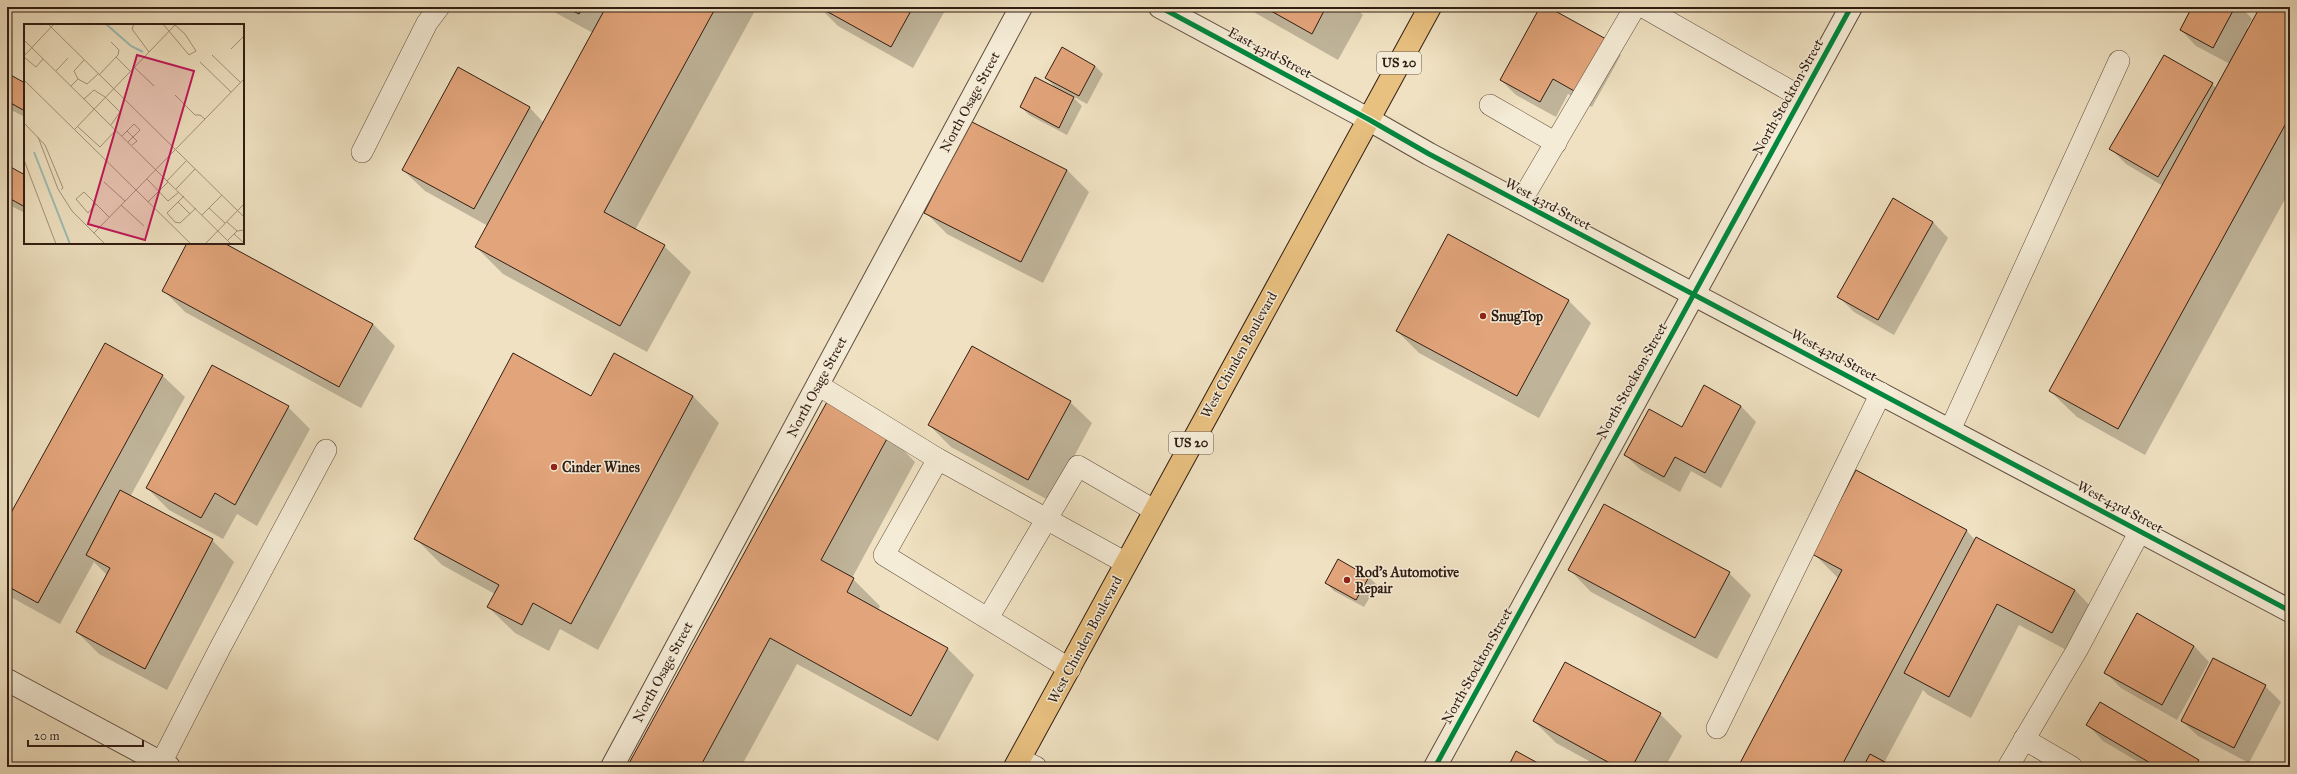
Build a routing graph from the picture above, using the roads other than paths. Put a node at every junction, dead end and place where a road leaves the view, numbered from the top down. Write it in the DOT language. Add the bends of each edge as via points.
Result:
graph roads {
  1 [pos="439,7"];
  2 [pos="1021,7"];
  3 [pos="1160,7"];
  4 [pos="1430,7"];
  5 [pos="1636,7"];
  6 [pos="1643,7"];
  7 [pos="1851,7"];
  8 [pos="2119,61"];
  9 [pos="1801,97"];
  10 [pos="1490,105"];
  11 [pos="1368,119"];
  12 [pos="1556,143"];
  13 [pos="362,152"];
  14 [pos="1520,203"];
  15 [pos="1693,294"];
  16 [pos="818,385"];
  17 [pos="1881,393"];
  18 [pos="1950,430"];
  19 [pos="326,450"];
  20 [pos="938,459"];
  21 [pos="1154,510"];
  22 [pos="1045,520"];
  23 [pos="2140,531"];
  24 [pos="1126,563"];
  25 [pos="2290,611"];
  26 [pos="988,618"];
  27 [pos="1070,669"];
  28 [pos="7,680"];
  29 [pos="1717,728"];
  30 [pos="2024,739"];
  31 [pos="1023,764"];
  32 [pos="165,765"];
  33 [pos="612,767"];
  34 [pos="1435,767"];
  35 [pos="2008,767"];
  36 [pos="2072,767"];
  1 -- 13 [label="lane" via="428,23"];
  2 -- 16 [label="street, North Osage Street"];
  3 -- 11 [label="street, East 43rd Street"];
  4 -- 11 [label="main road, West Chinden Boulevard / US 20"];
  5 -- 12 [label="lane"];
  6 -- 9 [label="lane"];
  7 -- 9 [label="street, North Stockton Street"];
  8 -- 18 [label="lane"];
  9 -- 15 [label="street, North Stockton Street"];
  10 -- 12 [label="lane"];
  11 -- 14 [label="street, West 43rd Street"];
  11 -- 21 [label="main road, West Chinden Boulevard / US 20"];
  12 -- 14 [label="lane"];
  14 -- 15 [label="street, West 43rd Street"];
  15 -- 17 [label="street, West 43rd Street"];
  15 -- 34 [label="street, North Stockton Street"];
  16 -- 20 [label="lane"];
  16 -- 33 [label="street, North Osage Street"];
  17 -- 18 [label="street, West 43rd Street"];
  17 -- 29 [label="lane"];
  18 -- 23 [label="street, West 43rd Street"];
  19 -- 32 [label="lane" via="220,648"];
  20 -- 22 [label="lane"];
  20 -- 26 [label="lane" via="884,555"];
  21 -- 22 [label="lane" via="1078,466"];
  21 -- 24 [label="main road, West Chinden Boulevard / US 20"];
  22 -- 24 [label="lane"];
  22 -- 26 [label="lane"];
  23 -- 25 [label="street, West 43rd Street"];
  23 -- 30 [label="lane" via="2077,650"];
  24 -- 27 [label="main road, West Chinden Boulevard / US 20"];
  26 -- 27 [label="lane"];
  27 -- 31 [label="main road, West Chinden Boulevard / US 20"];
  28 -- 32 [label="street"];
  30 -- 35 [label="lane"];
  30 -- 36 [label="lane"];
}
